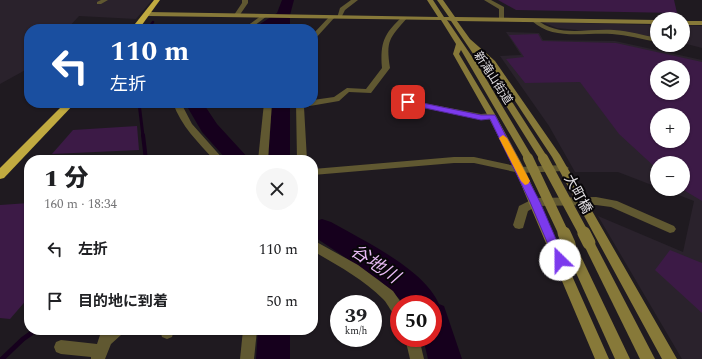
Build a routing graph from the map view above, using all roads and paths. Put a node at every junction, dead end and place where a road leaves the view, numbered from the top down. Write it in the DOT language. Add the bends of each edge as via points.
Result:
graph roads {
  1 [pos="105,0"];
  2 [pos="157,0"];
  3 [pos="245,0"];
  4 [pos="355,0"];
  5 [pos="430,0"];
  6 [pos="440,0"];
  7 [pos="487,0"];
  8 [pos="99,3"];
  9 [pos="148,14"];
  10 [pos="237,15"];
  11 [pos="266,16"];
  12 [pos="332,17"];
  13 [pos="339,17"];
  14 [pos="404,18"];
  15 [pos="442,19"];
  16 [pos="454,19"];
  17 [pos="502,20"];
  18 [pos="534,20"];
  19 [pos="650,22"];
  20 [pos="690,23"];
  21 [pos="702,23"];
  22 [pos="139,24"];
  23 [pos="254,24"];
  24 [pos="318,32"];
  25 [pos="650,36"];
  26 [pos="469,41"];
  27 [pos="459,45"];
  28 [pos="318,102"];
  29 [pos="408,102"];
  30 [pos="65,108"];
  31 [pos="180,108"];
  32 [pos="268,108"];
  33 [pos="300,108"];
  34 [pos="492,116"];
  35 [pos="214,155"];
  36 [pos="263,155"];
  37 [pos="302,155"];
  38 [pos="528,158"];
  39 [pos="543,158"];
  40 [pos="564,168"];
  41 [pos="520,170"];
  42 [pos="318,172"];
  43 [pos="0,175"];
  44 [pos="582,201"];
  45 [pos="535,202"];
  46 [pos="519,225"];
  47 [pos="670,229"];
  48 [pos="318,248"];
  49 [pos="390,298"];
  50 [pos="110,335"];
  51 [pos="249,335"];
  52 [pos="414,347"];
  53 [pos="61,348"];
  54 [pos="100,355"];
  55 [pos="247,359"];
  56 [pos="417,359"];
  57 [pos="602,359"];
  58 [pos="623,359"];
  59 [pos="648,359"];
  60 [pos="670,359"];
  1 -- 8 [label="street"];
  2 -- 9 [label="highway"];
  3 -- 10 [label="street"];
  4 -- 13 [label="street" via="342,9"];
  5 -- 15 [label="main road, 新滝山街道"];
  6 -- 16 [label="main road, 新滝山街道"];
  7 -- 17 [label="street" via="502,8"];
  9 -- 10 [label="main road"];
  9 -- 22 [label="highway"];
  10 -- 11 [label="main road"];
  11 -- 12 [label="main road"];
  11 -- 23 [label="street"];
  12 -- 13 [label="main road"];
  12 -- 24 [label="street"];
  13 -- 14 [label="main road"];
  14 -- 15 [label="main road"];
  14 -- 28 [label="street" via="386,39 386,68 368,91 347,90 336,99"];
  15 -- 16 [label="main road"];
  15 -- 27 [label="main road, 新滝山街道"];
  16 -- 17 [label="main road"];
  16 -- 26 [label="main road, 新滝山街道"];
  17 -- 18 [label="main road"];
  18 -- 19 [label="main road"];
  18 -- 25 [label="street" via="556,32 613,31"];
  20 -- 21 [label="main road"];
  26 -- 39 [label="main road, 新滝山街道"];
  26 -- 40 [label="main road" via="493,62"];
  27 -- 34 [label="main road" via="456,54"];
  27 -- 38 [label="main road, 新滝山街道" via="475,67"];
  29 -- 34 [label="street" via="441,112"];
  30 -- 43 [label="highway"];
  31 -- 35 [label="street" via="192,130"];
  32 -- 36 [label="street"];
  33 -- 37 [label="street"];
  34 -- 41 [label="main road"];
  38 -- 58 [label="main road, 大町橋, bridge"];
  39 -- 59 [label="main road, 大町橋, bridge"];
  40 -- 41 [label="street"];
  40 -- 44 [label="main road"];
  41 -- 42 [label="street" via="474,160 454,160"];
  41 -- 45 [label="main road"];
  44 -- 45 [label="street"];
  44 -- 47 [label="street" via="613,204"];
  44 -- 60 [label="main road"];
  45 -- 46 [label="street" via="523,209"];
  45 -- 57 [label="main road"];
  48 -- 49 [label="street" via="354,269"];
  50 -- 54 [label="street" via="105,340"];
  51 -- 55 [label="street"];
  52 -- 56 [label="street"];
  53 -- 54 [label="street"];
}
